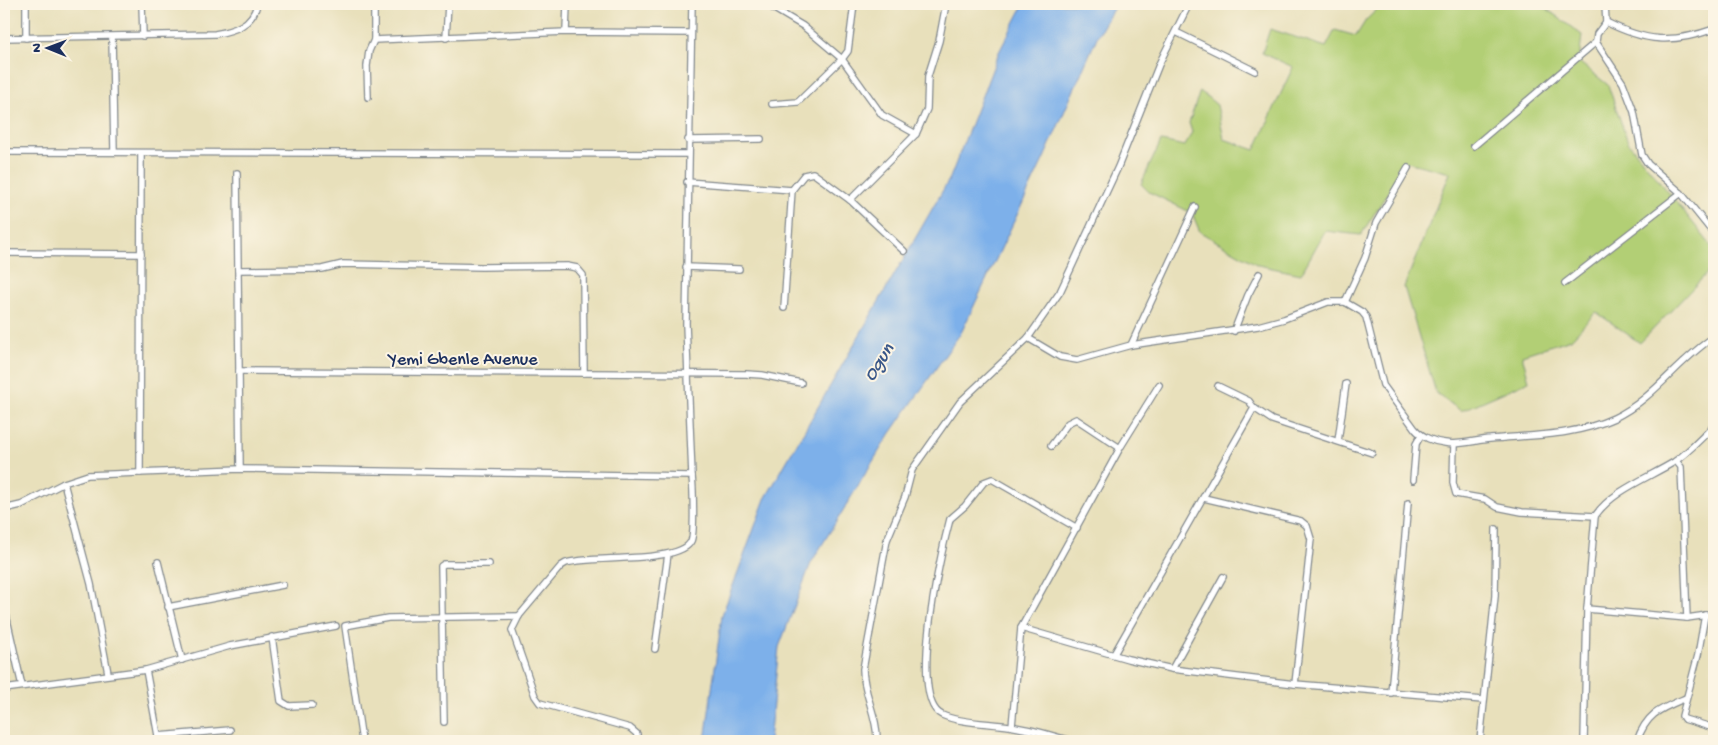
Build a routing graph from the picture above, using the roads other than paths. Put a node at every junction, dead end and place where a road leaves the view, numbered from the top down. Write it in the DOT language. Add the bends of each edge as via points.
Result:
graph roads {
  1 [pos="26,4"];
  2 [pos="142,4"];
  3 [pos="257,4"];
  4 [pos="374,4"];
  5 [pos="448,4"];
  6 [pos="566,4"];
  7 [pos="692,4"];
  8 [pos="766,4"];
  9 [pos="854,4"];
  10 [pos="946,4"];
  11 [pos="1189,4"];
  12 [pos="1605,4"];
  13 [pos="1606,22"];
  14 [pos="1714,29"];
  15 [pos="566,32"];
  16 [pos="1176,32"];
  17 [pos="690,33"];
  18 [pos="143,36"];
  19 [pos="112,37"];
  20 [pos="4,38"];
  21 [pos="26,38"];
  22 [pos="446,38"];
  23 [pos="374,40"];
  24 [pos="1596,42"];
  25 [pos="842,59"];
  26 [pos="1255,70"];
  27 [pos="368,97"];
  28 [pos="772,104"];
  29 [pos="916,134"];
  30 [pos="761,139"];
  31 [pos="688,140"];
  32 [pos="1474,146"];
  33 [pos="4,152"];
  34 [pos="114,152"];
  35 [pos="141,153"];
  36 [pos="688,154"];
  37 [pos="1408,168"];
  38 [pos="237,173"];
  39 [pos="687,182"];
  40 [pos="792,190"];
  41 [pos="1681,193"];
  42 [pos="850,200"];
  43 [pos="1195,207"];
  44 [pos="1714,234"];
  45 [pos="904,250"];
  46 [pos="4,252"];
  47 [pos="141,254"];
  48 [pos="686,267"];
  49 [pos="739,269"];
  50 [pos="238,270"];
  51 [pos="1260,274"];
  52 [pos="1565,283"];
  53 [pos="1345,302"];
  54 [pos="784,308"];
  55 [pos="1234,331"];
  56 [pos="1714,337"];
  57 [pos="1028,338"];
  58 [pos="1131,345"];
  59 [pos="239,371"];
  60 [pos="584,373"];
  61 [pos="687,375"];
  62 [pos="801,383"];
  63 [pos="1346,384"];
  64 [pos="1159,385"];
  65 [pos="1218,386"];
  66 [pos="1254,408"];
  67 [pos="1714,426"];
  68 [pos="1420,435"];
  69 [pos="1338,441"];
  70 [pos="1454,444"];
  71 [pos="1052,446"];
  72 [pos="1120,448"];
  73 [pos="1372,453"];
  74 [pos="1676,461"];
  75 [pos="240,469"];
  76 [pos="140,473"];
  77 [pos="692,476"];
  78 [pos="1413,480"];
  79 [pos="64,483"];
  80 [pos="1204,498"];
  81 [pos="1408,503"];
  82 [pos="4,509"];
  83 [pos="1595,516"];
  84 [pos="1077,528"];
  85 [pos="1496,529"];
  86 [pos="668,554"];
  87 [pos="158,562"];
  88 [pos="489,564"];
  89 [pos="1223,577"];
  90 [pos="283,584"];
  91 [pos="4,606"];
  92 [pos="168,606"];
  93 [pos="1587,609"];
  94 [pos="1714,614"];
  95 [pos="1705,615"];
  96 [pos="442,616"];
  97 [pos="519,616"];
  98 [pos="1687,618"];
  99 [pos="336,626"];
  100 [pos="1021,628"];
  101 [pos="272,637"];
  102 [pos="656,649"];
  103 [pos="1114,654"];
  104 [pos="182,660"];
  105 [pos="1172,669"];
  106 [pos="146,670"];
  107 [pos="108,673"];
  108 [pos="1295,684"];
  109 [pos="22,686"];
  110 [pos="4,689"];
  111 [pos="1391,693"];
  112 [pos="1686,698"];
  113 [pos="1484,700"];
  114 [pos="312,705"];
  115 [pos="444,722"];
  116 [pos="1012,726"];
  117 [pos="1714,728"];
  118 [pos="230,730"];
  119 [pos="158,739"];
  120 [pos="362,741"];
  121 [pos="637,741"];
  122 [pos="877,741"];
  123 [pos="1072,741"];
  124 [pos="1480,741"];
  125 [pos="1584,741"];
  126 [pos="1637,741"];
  1 -- 21 [label="street"];
  2 -- 18 [label="street"];
  3 -- 18 [label="street" via="252,16 232,31"];
  4 -- 23 [label="street"];
  5 -- 22 [label="street"];
  6 -- 15 [label="street"];
  7 -- 17 [label="street"];
  8 -- 25 [label="street" via="803,26"];
  9 -- 25 [label="street" via="850,44"];
  10 -- 29 [label="street" via="928,76 927,109"];
  11 -- 16 [label="street"];
  12 -- 13 [label="street"];
  13 -- 14 [label="street" via="1634,35 1667,40 1691,37"];
  13 -- 24 [label="street" via="1597,34"];
  15 -- 17 [label="street"];
  15 -- 22 [label="street"];
  16 -- 26 [label="street"];
  16 -- 57 [label="street" via="1060,292"];
  17 -- 31 [label="street"];
  18 -- 19 [label="street"];
  19 -- 21 [label="street"];
  19 -- 34 [label="street"];
  20 -- 21 [label="street"];
  22 -- 23 [label="street"];
  23 -- 27 [label="street" via="367,66"];
  24 -- 32 [label="street"];
  24 -- 41 [label="street" via="1623,83 1634,112 1642,155"];
  25 -- 28 [label="street" via="798,102"];
  25 -- 29 [label="street" via="882,115"];
  29 -- 42 [label="street"];
  30 -- 31 [label="street"];
  31 -- 36 [label="street"];
  33 -- 34 [label="street"];
  34 -- 35 [label="street"];
  35 -- 36 [label="street"];
  35 -- 47 [label="street"];
  36 -- 39 [label="street"];
  37 -- 53 [label="street" via="1376,223"];
  38 -- 50 [label="street"];
  39 -- 40 [label="street"];
  39 -- 48 [label="street"];
  40 -- 42 [label="street" via="804,175 811,173"];
  40 -- 54 [label="street"];
  41 -- 44 [label="street"];
  41 -- 52 [label="street"];
  42 -- 45 [label="street"];
  43 -- 58 [label="street"];
  46 -- 47 [label="street"];
  47 -- 76 [label="street"];
  48 -- 49 [label="street"];
  48 -- 61 [label="street"];
  50 -- 59 [label="street"];
  50 -- 60 [label="street" via="322,269 343,264 577,268 583,275"];
  51 -- 55 [label="street"];
  53 -- 55 [label="street" via="1328,302 1284,319"];
  53 -- 68 [label="street" via="1366,317 1384,385"];
  55 -- 58 [label="street"];
  56 -- 70 [label="street" via="1654,389 1614,418 1553,435 1492,438"];
  57 -- 58 [label="street" via="1069,360"];
  57 -- 122 [label="street" via="960,402 912,470 887,540 863,669 863,684 874,718"];
  59 -- 60 [label="street, Yemi Gbenle Avenue"];
  59 -- 75 [label="street"];
  60 -- 61 [label="street, Yemi Gbenle Avenue"];
  61 -- 62 [label="street, Yemi Gbenle Avenue" via="762,375"];
  61 -- 77 [label="street"];
  63 -- 69 [label="street"];
  64 -- 72 [label="street"];
  65 -- 66 [label="street" via="1249,401"];
  66 -- 69 [label="street" via="1272,420"];
  66 -- 80 [label="street"];
  67 -- 74 [label="street"];
  68 -- 70 [label="street"];
  68 -- 78 [label="street" via="1416,444"];
  69 -- 73 [label="street"];
  70 -- 83 [label="street" via="1453,482 1456,494 1485,499 1497,508 1522,512"];
  71 -- 72 [label="street" via="1068,423 1076,419"];
  72 -- 84 [label="street"];
  74 -- 83 [label="street" via="1613,497"];
  74 -- 98 [label="street" via="1681,467"];
  75 -- 76 [label="street"];
  75 -- 77 [label="street"];
  76 -- 79 [label="street" via="88,475"];
  77 -- 86 [label="street" via="691,541"];
  79 -- 82 [label="street" via="21,505"];
  79 -- 107 [label="street" via="91,584"];
  80 -- 103 [label="street"];
  80 -- 108 [label="street" via="1300,521 1307,526 1311,540"];
  81 -- 111 [label="street"];
  83 -- 93 [label="street"];
  84 -- 100 [label="street"];
  84 -- 116 [label="street" via="992,479 984,482 950,519 928,634 927,678 931,706 942,715"];
  85 -- 113 [label="street" via="1495,596"];
  86 -- 97 [label="street" via="566,563"];
  86 -- 102 [label="street"];
  87 -- 92 [label="street"];
  88 -- 96 [label="street" via="440,566"];
  89 -- 105 [label="street"];
  90 -- 92 [label="street"];
  91 -- 109 [label="street"];
  92 -- 104 [label="street"];
  93 -- 98 [label="street"];
  93 -- 125 [label="street"];
  94 -- 95 [label="street"];
  95 -- 98 [label="street"];
  95 -- 112 [label="street"];
  96 -- 97 [label="street"];
  96 -- 115 [label="street"];
  96 -- 120 [label="street" via="388,618 345,626"];
  97 -- 121 [label="street" via="513,625 513,636 537,700 630,728 637,734"];
  99 -- 101 [label="street"];
  100 -- 103 [label="street"];
  100 -- 116 [label="street"];
  101 -- 104 [label="street"];
  101 -- 114 [label="street" via="282,701 289,706"];
  103 -- 105 [label="street"];
  104 -- 106 [label="street"];
  105 -- 108 [label="street"];
  106 -- 107 [label="street"];
  106 -- 119 [label="street"];
  107 -- 109 [label="street"];
  108 -- 111 [label="street"];
  109 -- 110 [label="street"];
  111 -- 113 [label="street"];
  112 -- 117 [label="street" via="1684,719"];
  112 -- 126 [label="street" via="1656,712 1645,722"];
  113 -- 124 [label="street"];
  116 -- 123 [label="street"];
  118 -- 119 [label="street"];
}
